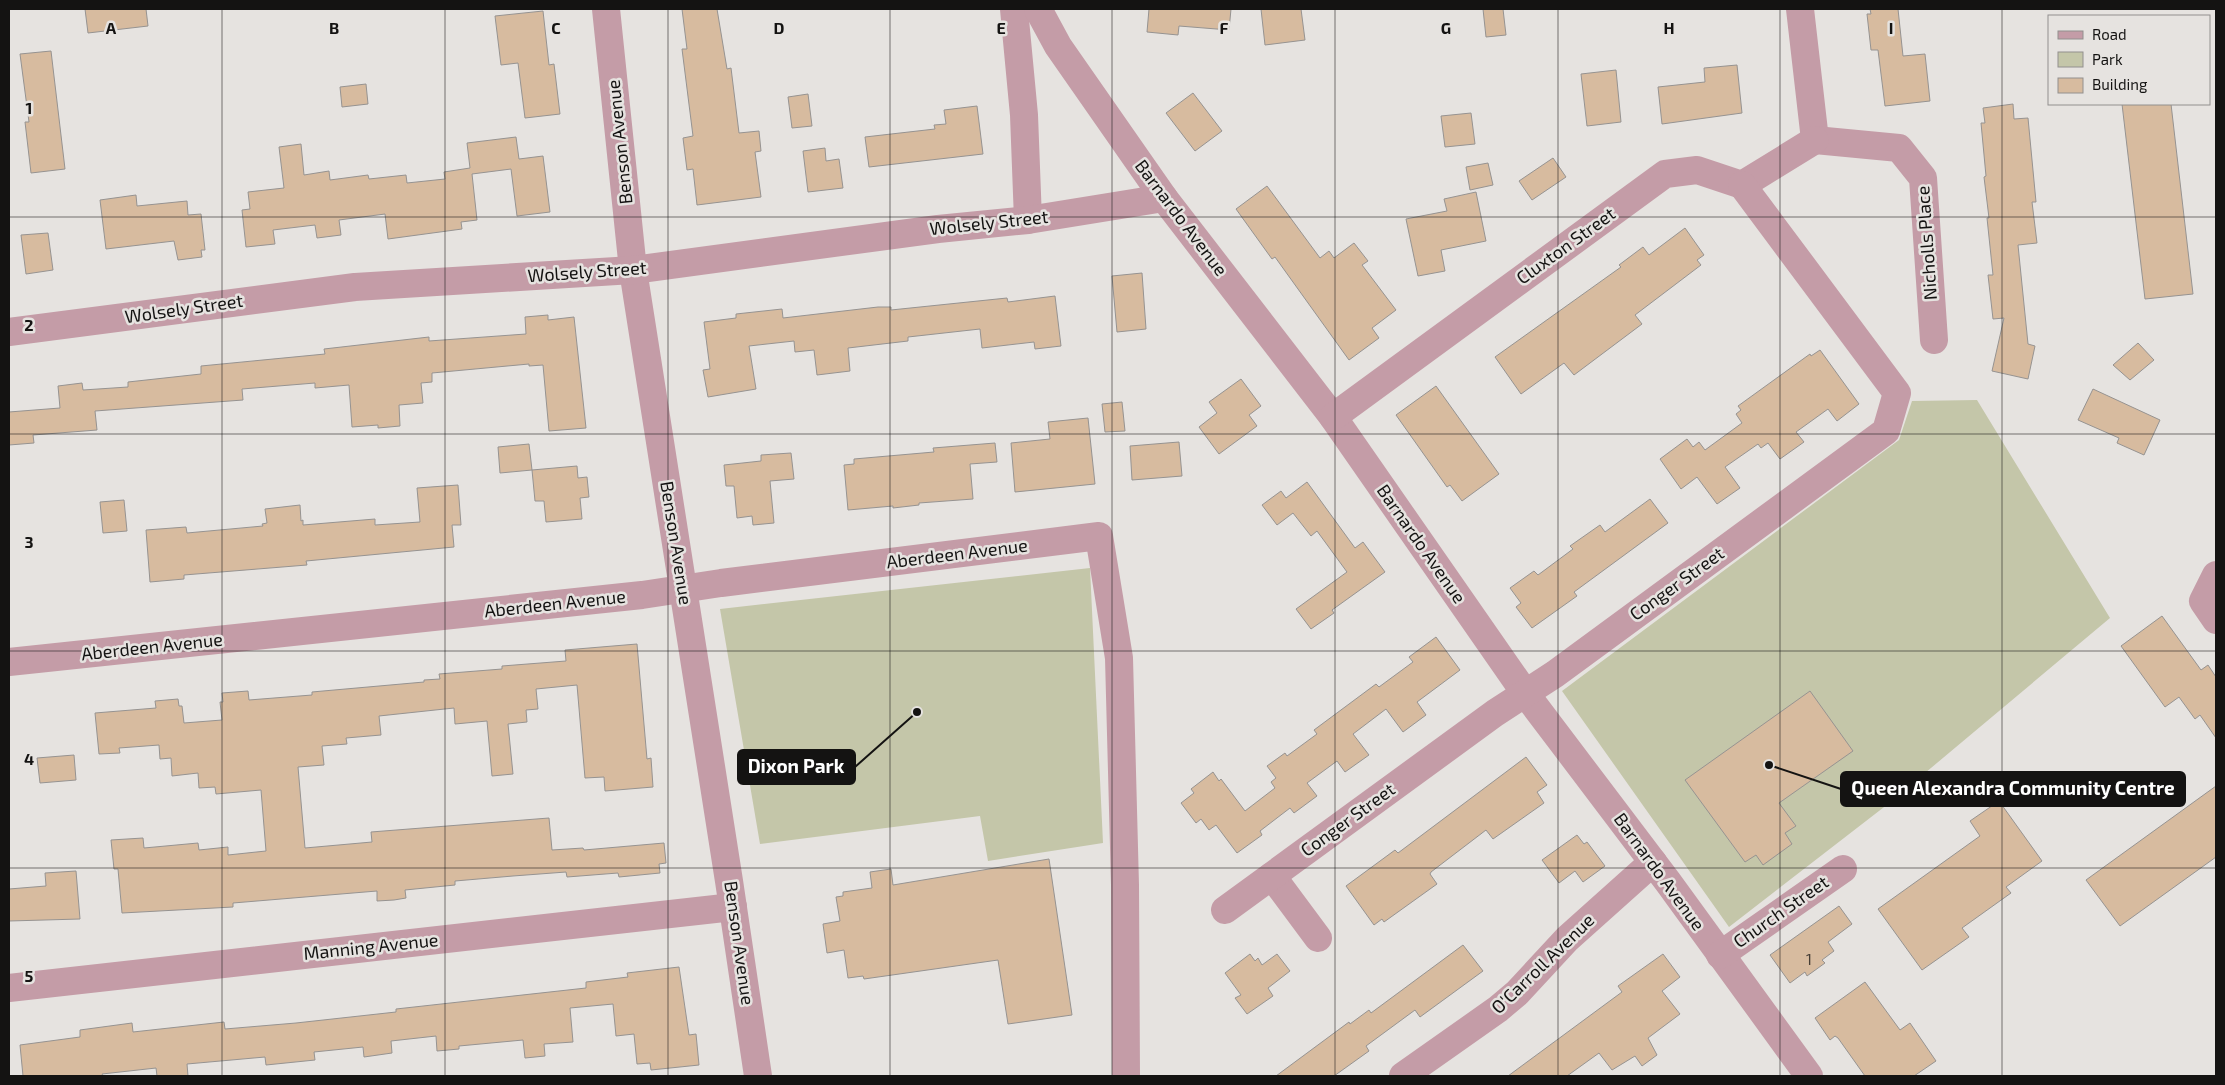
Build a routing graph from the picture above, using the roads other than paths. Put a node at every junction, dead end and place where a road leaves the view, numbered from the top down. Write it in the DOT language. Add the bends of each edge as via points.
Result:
graph roads {
  1 [pos="606,9"];
  2 [pos="1014,9"];
  3 [pos="1038,9"];
  4 [pos="1800,9"];
  5 [pos="1815,140"];
  6 [pos="1742,185"];
  7 [pos="1164,198"];
  8 [pos="1028,220"];
  9 [pos="633,270"];
  10 [pos="9,332"];
  11 [pos="1934,340"];
  12 [pos="1333,417"];
  13 [pos="2216,575"];
  14 [pos="684,590"];
  15 [pos="2216,620"];
  16 [pos="9,662"];
  17 [pos="1525,693"];
  18 [pos="1653,862"];
  19 [pos="1843,869"];
  20 [pos="1272,876"];
  21 [pos="733,907"];
  22 [pos="1225,910"];
  23 [pos="1318,938"];
  24 [pos="1720,955"];
  25 [pos="9,988"];
  26 [pos="758,1076"];
  27 [pos="1126,1076"];
  28 [pos="1403,1076"];
  29 [pos="1809,1076"];
  1 -- 9 [label="street, Benson Avenue"];
  2 -- 8 [label="street" via="1024,115"];
  3 -- 7 [label="street, Barnardo Avenue" via="1058,46"];
  4 -- 5 [label="street"];
  5 -- 6 [label="street"];
  5 -- 11 [label="street, Nicholls Place" via="1899,148 1923,178"];
  6 -- 12 [label="street, Cluxton Street" via="1697,170 1665,174"];
  6 -- 17 [label="street, Conger Street" via="1897,393 1886,431"];
  7 -- 8 [label="street, Wolsely Street"];
  7 -- 12 [label="street, Barnardo Avenue"];
  8 -- 9 [label="street, Wolsely Street" via="938,228"];
  9 -- 10 [label="street, Wolsely Street" via="354,286"];
  9 -- 14 [label="street, Benson Avenue"];
  12 -- 17 [label="street, Barnardo Avenue"];
  13 -- 15 [label="street" via="2203,601"];
  14 -- 16 [label="street, Aberdeen Avenue"];
  14 -- 21 [label="street, Benson Avenue"];
  14 -- 27 [label="street, Aberdeen Avenue" via="1100,536 1119,658"];
  17 -- 18 [label="street, Barnardo Avenue"];
  17 -- 20 [label="street, Conger Street"];
  18 -- 24 [label="street, Barnardo Avenue"];
  18 -- 28 [label="street, O'Carroll Avenue" via="1567,939 1498,1009"];
  19 -- 24 [label="street, Church Street"];
  20 -- 22 [label="street, Conger Street"];
  20 -- 23 [label="street"];
  21 -- 25 [label="street, Manning Avenue"];
  21 -- 26 [label="street, Benson Avenue"];
  24 -- 29 [label="street, Barnardo Avenue"];
}
